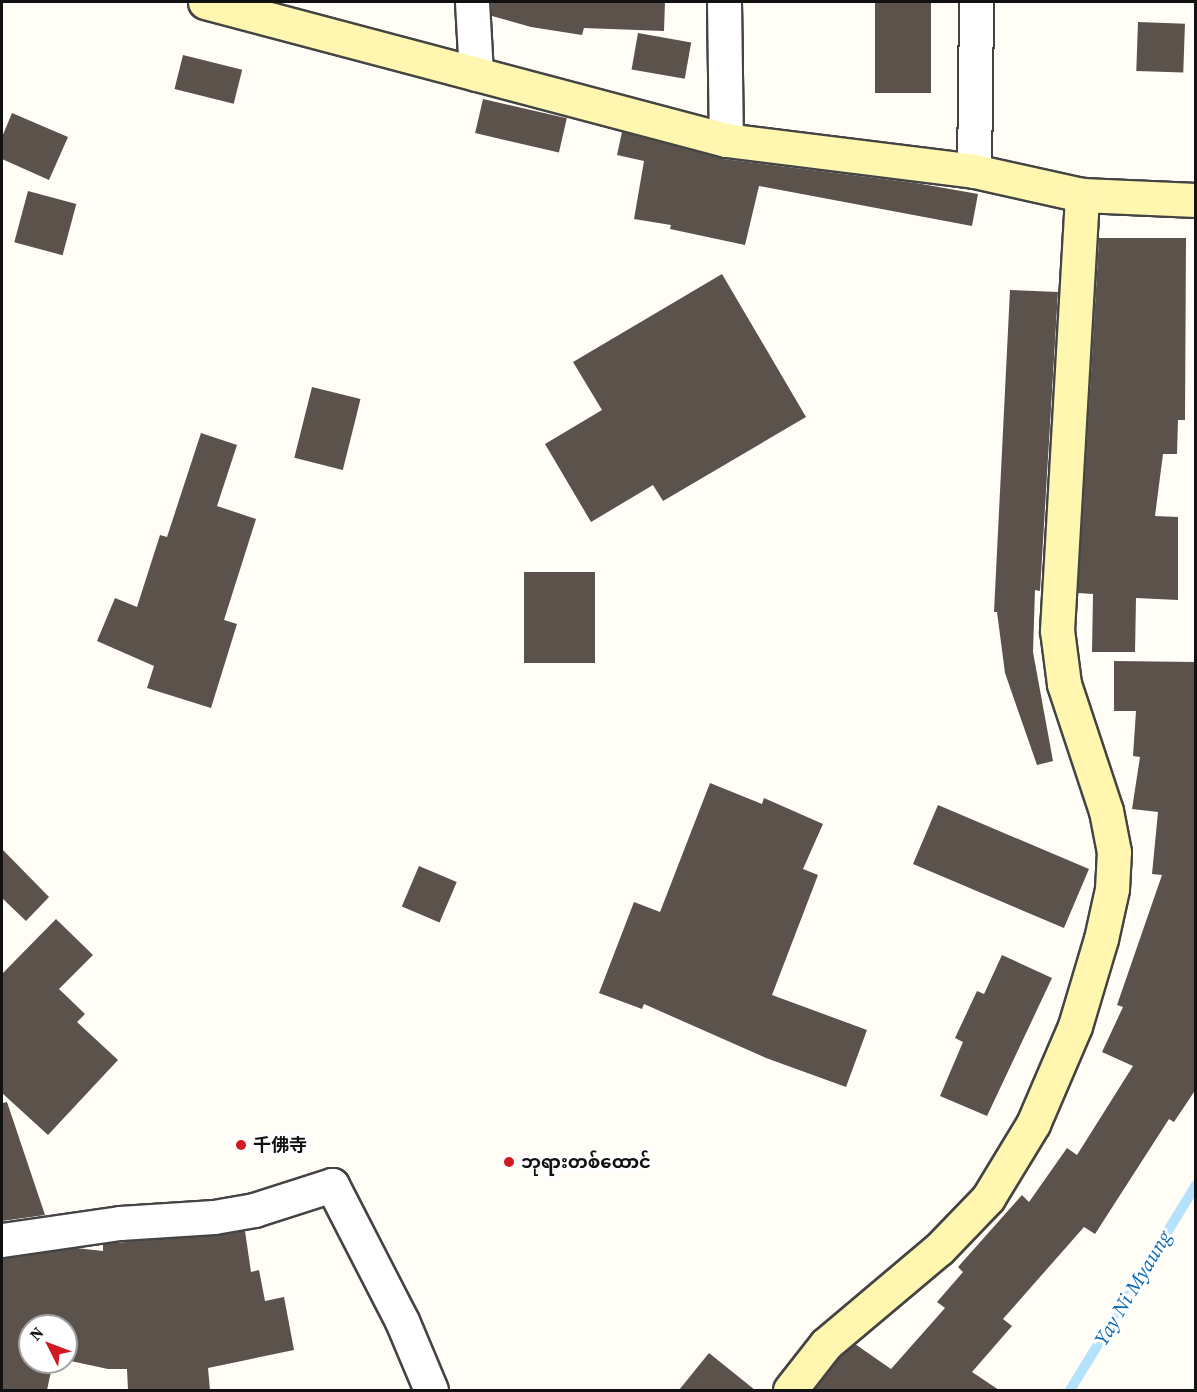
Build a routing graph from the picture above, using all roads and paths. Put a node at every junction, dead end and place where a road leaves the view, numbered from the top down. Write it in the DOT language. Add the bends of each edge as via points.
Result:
graph roads {
  1 [pos="205,2"];
  2 [pos="472,2"];
  3 [pos="724,2"];
  4 [pos="976,2"];
  5 [pos="476,74"];
  6 [pos="726,140"];
  7 [pos="974,171"];
  8 [pos="1082,195"];
  9 [pos="1196,200"];
  10 [pos="2,1239"];
  11 [pos="431,1390"];
  12 [pos="790,1390"];
  1 -- 5 [label="street"];
  2 -- 5 [label="street"];
  3 -- 6 [label="street"];
  4 -- 7 [label="street"];
  5 -- 6 [label="street"];
  6 -- 7 [label="street"];
  7 -- 8 [label="street"];
  8 -- 9 [label="street"];
  8 -- 12 [label="street" via="1057,630 1064,684 1106,811 1114,852 1112,889 1101,939 1075,1026 1033,1124 988,1198 939,1249 826,1344"];
  10 -- 11 [label="street" via="120,1223 214,1217 254,1210 332,1185 402,1321"];
}
